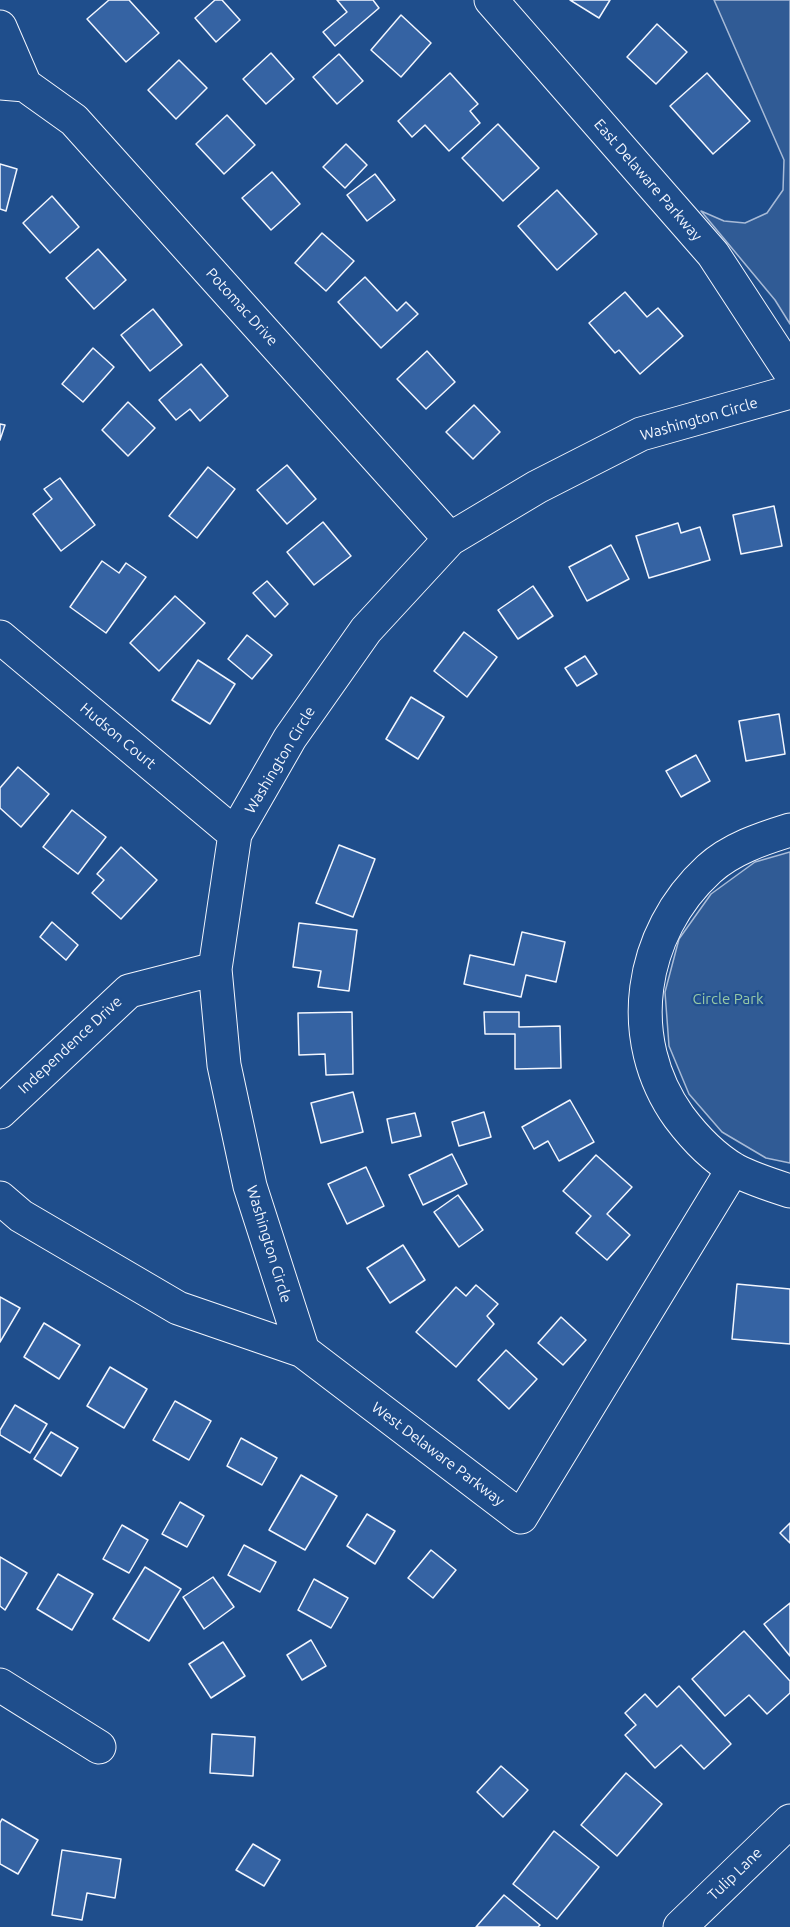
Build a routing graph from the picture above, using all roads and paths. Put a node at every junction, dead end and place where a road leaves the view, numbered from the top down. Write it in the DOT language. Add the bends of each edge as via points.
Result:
graph roads {
  1 [pos="491,0"];
  2 [pos="0,27"];
  3 [pos="12,84"];
  4 [pos="790,372"];
  5 [pos="790,392"];
  6 [pos="450,539"];
  7 [pos="0,637"];
  8 [pos="790,830"];
  9 [pos="235,834"];
  10 [pos="215,969"];
  11 [pos="0,1112"];
  12 [pos="733,1169"];
  13 [pos="790,1191"];
  14 [pos="0,1198"];
  15 [pos="303,1351"];
  16 [pos="0,1686"];
  17 [pos="99,1747"];
  18 [pos="790,1821"];
  19 [pos="681,1927"];
  1 -- 4 [label="street, East Delaware Parkway" via="713,255"];
  2 -- 3 [label="street, Potomac Drive"];
  3 -- 6 [label="street, Potomac Drive" via="74,120"];
  5 -- 6 [label="street, Washington Circle" via="641,434"];
  6 -- 9 [label="street, Washington Circle" via="366,630 290,738"];
  7 -- 9 [label="street, Hudson Court"];
  8 -- 12 [label="street" via="752,842 710,868 676,906 654,951 644,1000 648,1050 665,1097 694,1137"];
  9 -- 10 [label="street, Washington Circle"];
  10 -- 11 [label="street, Independence Drive" via="129,991"];
  10 -- 15 [label="street, Washington Circle" via="224,1065 250,1186"];
  12 -- 13 [label="street"];
  12 -- 15 [label="street, West Delaware Parkway" via="521,1517"];
  14 -- 15 [label="street, West Delaware Parkway" via="21,1216 178,1308"];
  16 -- 17 [label="street"];
  18 -- 19 [label="street, Tulip Lane"];
}
